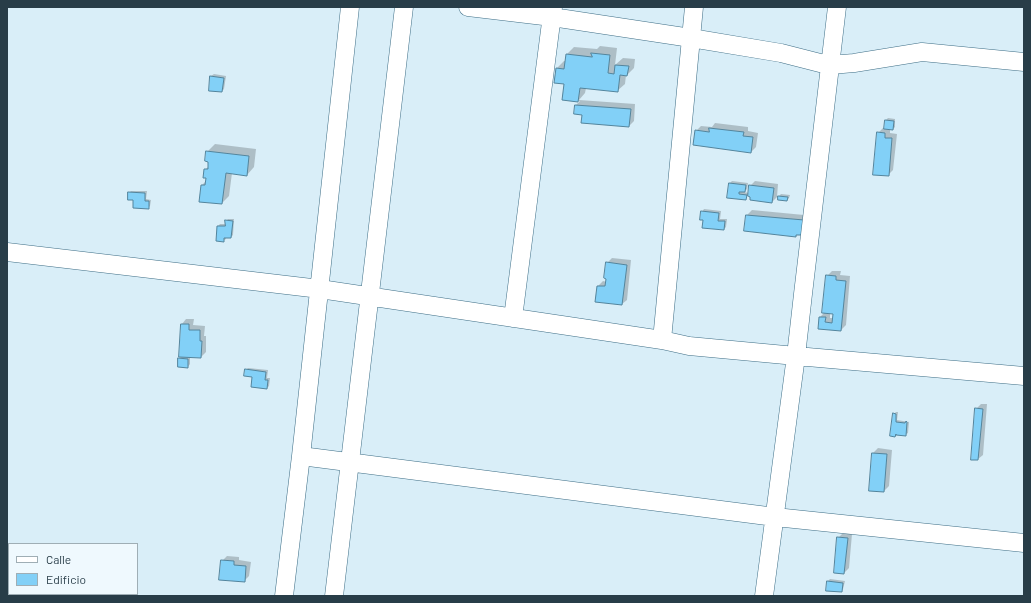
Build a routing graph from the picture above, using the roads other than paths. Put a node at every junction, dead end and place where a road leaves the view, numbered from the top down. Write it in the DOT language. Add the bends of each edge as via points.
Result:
graph roads {
  1 [pos="350,7"];
  2 [pos="404,7"];
  3 [pos="468,7"];
  4 [pos="694,7"];
  5 [pos="837,7"];
  6 [pos="552,12"];
  7 [pos="691,38"];
  8 [pos="1024,62"];
  9 [pos="831,65"];
  10 [pos="7,252"];
  11 [pos="320,289"];
  12 [pos="370,296"];
  13 [pos="514,318"];
  14 [pos="662,340"];
  15 [pos="796,356"];
  16 [pos="1024,376"];
  17 [pos="301,456"];
  18 [pos="350,463"];
  19 [pos="775,517"];
  20 [pos="1024,542"];
  21 [pos="284,596"];
  22 [pos="334,596"];
  23 [pos="764,596"];
  1 -- 11 [label="street"];
  2 -- 12 [label="street"];
  3 -- 6 [label="street"];
  4 -- 7 [label="street"];
  5 -- 9 [label="street"];
  6 -- 7 [label="street"];
  6 -- 13 [label="street"];
  7 -- 9 [label="street" via="781,53"];
  7 -- 14 [label="street"];
  8 -- 9 [label="street" via="922,52"];
  9 -- 15 [label="street"];
  10 -- 11 [label="street"];
  11 -- 12 [label="street"];
  11 -- 17 [label="street"];
  12 -- 13 [label="street"];
  12 -- 18 [label="street"];
  13 -- 14 [label="street"];
  14 -- 15 [label="street" via="689,346"];
  15 -- 16 [label="street"];
  15 -- 19 [label="street"];
  17 -- 18 [label="street"];
  17 -- 21 [label="street"];
  18 -- 19 [label="street"];
  18 -- 22 [label="street"];
  19 -- 20 [label="street"];
  19 -- 23 [label="street"];
}
